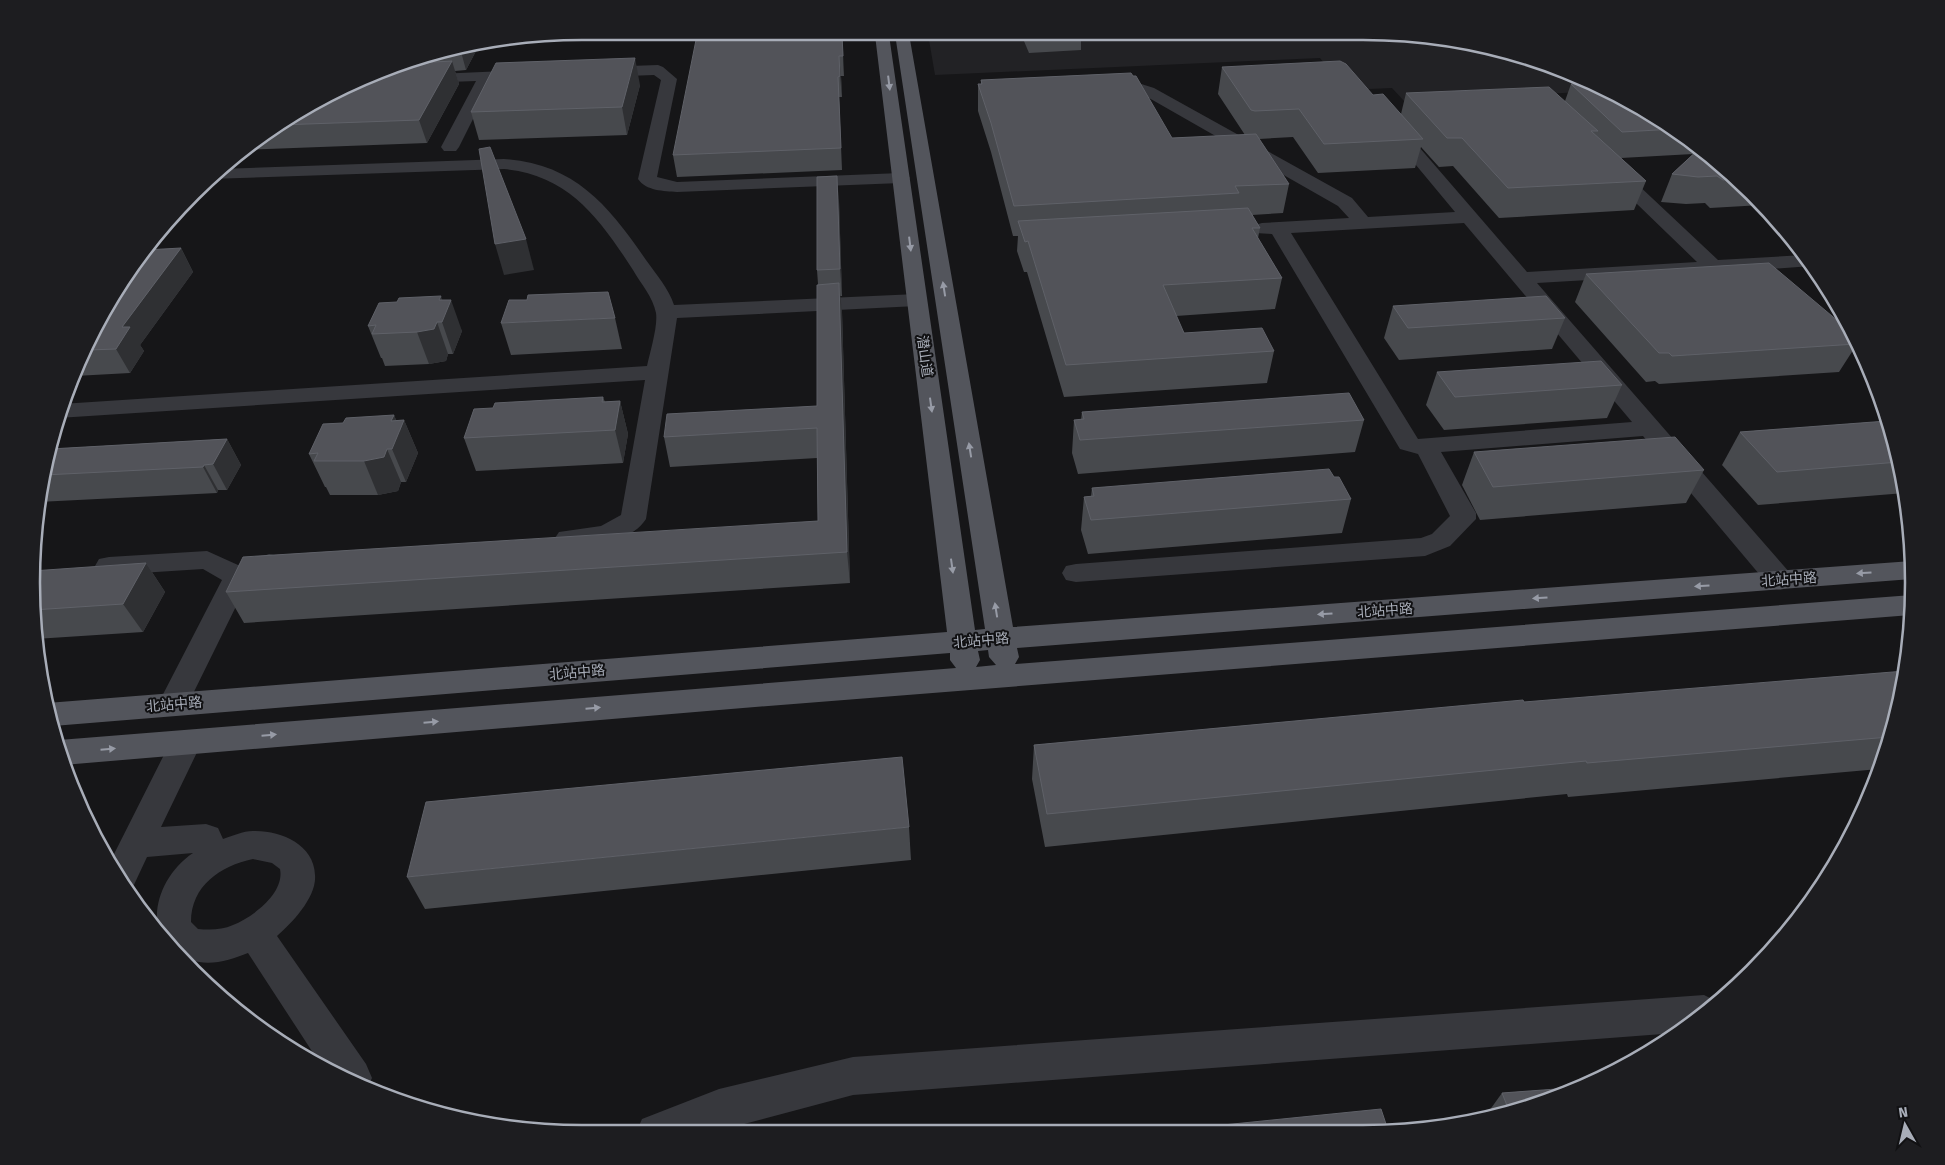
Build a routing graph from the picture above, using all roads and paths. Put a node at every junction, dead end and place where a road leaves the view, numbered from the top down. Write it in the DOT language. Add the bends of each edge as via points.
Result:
graph roads {
  1 [pos="883,40"];
  2 [pos="903,40"];
  3 [pos="582,73"];
  4 [pos="544,74"];
  5 [pos="486,76"];
  6 [pos="407,79"];
  7 [pos="1093,87"];
  8 [pos="1380,113"];
  9 [pos="450,147"];
  10 [pos="1600,158"];
  11 [pos="224,175"];
  12 [pos="901,178"];
  13 [pos="1469,217"];
  14 [pos="1363,223"];
  15 [pos="1278,228"];
  16 [pos="1239,230"];
  17 [pos="1800,262"];
  18 [pos="1713,267"];
  19 [pos="1522,278"];
  20 [pos="1728,280"];
  21 [pos="917,300"];
  22 [pos="666,312"];
  23 [pos="658,372"];
  24 [pos="68,410"];
  25 [pos="1650,428"];
  26 [pos="1426,446"];
  27 [pos="542,540"];
  28 [pos="287,555"];
  29 [pos="90,567"];
  30 [pos="1905,571"];
  31 [pos="1076,573"];
  32 [pos="238,576"];
  33 [pos="1780,580"];
  34 [pos="1904,606"];
  35 [pos="1001,639"];
  36 [pos="962,642"];
  37 [pos="1007,675"];
  38 [pos="967,678"];
  39 [pos="173,704"];
  40 [pos="56,714"];
  41 [pos="186,742"];
  42 [pos="67,752"];
  43 [pos="137,843"];
  44 [pos="212,858"];
  45 [pos="123,871"];
  46 [pos="255,933"];
  47 [pos="1692,1014"];
  48 [pos="347,1071"];
  49 [pos="675,1125"];
  1 -- 12 [label="main road, 潜山道, one-way"];
  35 -- 2 [label="main road, 潜山道, one-way"];
  3 -- 12 [label="street" via="658,70 669,79 647,179 652,183 677,187"];
  4 -- 5 [label="street"];
  5 -- 6 [label="street"];
  5 -- 9 [label="street"];
  7 -- 14 [label="street" via="1122,86 1148,91 1345,202"];
  8 -- 13 [label="street"];
  10 -- 18 [label="street"];
  11 -- 22 [label="street" via="504,164 539,169 571,184 594,204 662,299"];
  12 -- 21 [label="main road, 潜山道, one-way"];
  13 -- 14 [label="street"];
  13 -- 19 [label="street"];
  14 -- 15 [label="street"];
  15 -- 16 [label="street"];
  15 -- 26 [label="street" via="1402,435 1409,444"];
  17 -- 18 [label="street"];
  18 -- 19 [label="street"];
  18 -- 20 [label="street"];
  19 -- 25 [label="street"];
  21 -- 22 [label="street"];
  21 -- 36 [label="main road, 潜山道, one-way"];
  22 -- 23 [label="street"];
  23 -- 24 [label="street"];
  23 -- 27 [label="street" via="633,519 622,528 601,536"];
  25 -- 26 [label="street"];
  25 -- 33 [label="street"];
  26 -- 31 [label="street" via="1464,513 1463,519 1441,540 1424,547"];
  28 -- 32 [label="street"];
  29 -- 32 [label="street" via="207,560"];
  30 -- 33 [label="main road, 北站中路, one-way"];
  32 -- 39 [label="street"];
  33 -- 35 [label="main road, 北站中路, one-way"];
  34 -- 37 [label="main road"];
  35 -- 36 [label="main road, 北站中路"];
  35 -- 37 [label="main road, 潜山道"];
  36 -- 38 [label="main road, 潜山道"];
  36 -- 39 [label="main road, 北站中路"];
  37 -- 38 [label="main road"];
  41 -- 38 [label="main road, one-way"];
  39 -- 40 [label="main road, 北站中路"];
  42 -- 41 [label="main road, one-way"];
  41 -- 43 [label="street"];
  43 -- 44 [label="street" via="206,838"];
  43 -- 45 [label="street"];
  44 -- 46 [label="street" via="195,872 178,894 171,917 174,930 184,940 198,946 236,942"];
  44 -- 46 [label="street" via="252,844 271,845 286,851 295,861 298,875 295,890 273,920"];
  46 -- 48 [label="street"];
  47 -- 49 [label="street" via="853,1076 719,1109"];
}
